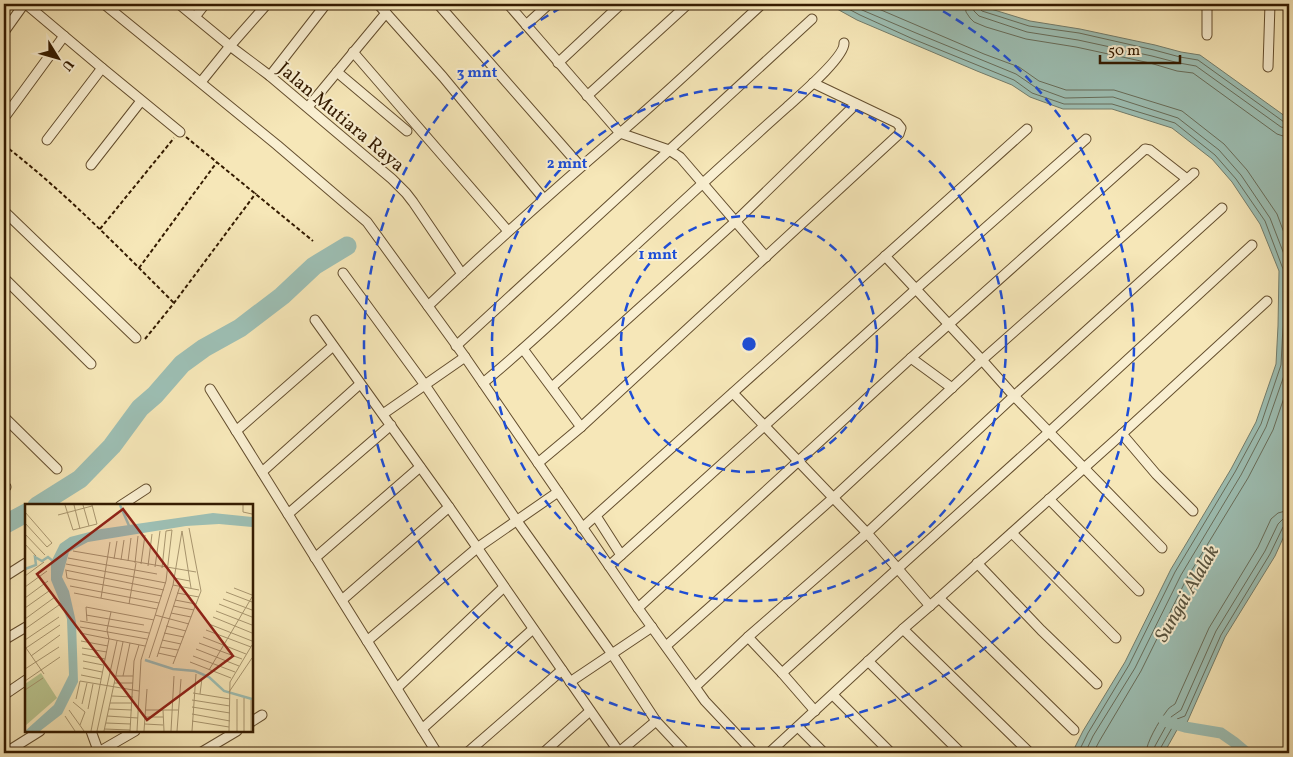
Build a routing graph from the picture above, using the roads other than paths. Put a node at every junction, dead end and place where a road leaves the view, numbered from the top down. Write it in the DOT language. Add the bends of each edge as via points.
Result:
graph roads {
  1 [pos="25,4"];
  2 [pos="104,4"];
  3 [pos="179,4"];
  4 [pos="205,4"];
  5 [pos="267,4"];
  6 [pos="326,4"];
  7 [pos="378,4"];
  8 [pos="438,4"];
  9 [pos="508,4"];
  10 [pos="549,4"];
  11 [pos="621,4"];
  12 [pos="688,4"];
  13 [pos="762,4"];
  14 [pos="1207,4"];
  15 [pos="1270,4"];
  16 [pos="386,13"];
  17 [pos="195,17"];
  18 [pos="812,20"];
  19 [pos="526,25"];
  20 [pos="4,32"];
  21 [pos="1207,35"];
  22 [pos="64,36"];
  23 [pos="844,43"];
  24 [pos="230,46"];
  25 [pos="354,52"];
  26 [pos="558,63"];
  27 [pos="1268,67"];
  28 [pos="102,68"];
  29 [pos="337,72"];
  30 [pos="270,76"];
  31 [pos="201,82"];
  32 [pos="813,83"];
  33 [pos="587,96"];
  34 [pos="141,100"];
  35 [pos="856,104"];
  36 [pos="308,107"];
  37 [pos="4,118"];
  38 [pos="1027,129"];
  39 [pos="408,131"];
  40 [pos="180,132"];
  41 [pos="620,133"];
  42 [pos="1086,139"];
  43 [pos="47,140"];
  44 [pos="669,150"];
  45 [pos="91,165"];
  46 [pos="580,166"];
  47 [pos="703,183"];
  48 [pos="544,199"];
  49 [pos="1222,208"];
  50 [pos="4,211"];
  51 [pos="736,221"];
  52 [pos="508,231"];
  53 [pos="1252,245"];
  54 [pos="885,256"];
  55 [pos="766,257"];
  56 [pos="343,273"];
  57 [pos="462,274"];
  58 [pos="4,278"];
  59 [pos="916,289"];
  60 [pos="1267,301"];
  61 [pos="428,306"];
  62 [pos="315,320"];
  63 [pos="949,324"];
  64 [pos="136,338"];
  65 [pos="333,346"];
  66 [pos="456,346"];
  67 [pos="523,350"];
  68 [pos="465,357"];
  69 [pos="911,358"];
  70 [pos="982,360"];
  71 [pos="91,364"];
  72 [pos="483,383"];
  73 [pos="360,384"];
  74 [pos="425,385"];
  75 [pos="552,387"];
  76 [pos="952,388"];
  77 [pos="210,389"];
  78 [pos="733,393"];
  79 [pos="1014,396"];
  80 [pos="383,414"];
  81 [pos="4,417"];
  82 [pos="391,425"];
  83 [pos="765,426"];
  84 [pos="581,427"];
  85 [pos="236,431"];
  86 [pos="1049,432"];
  87 [pos="1122,434"];
  88 [pos="798,462"];
  89 [pos="538,463"];
  90 [pos="420,467"];
  91 [pos="1085,468"];
  92 [pos="57,469"];
  93 [pos="262,472"];
  94 [pos="146,489"];
  95 [pos="558,492"];
  96 [pos="833,498"];
  97 [pos="1049,499"];
  98 [pos="123,504"];
  99 [pos="449,507"];
  100 [pos="1193,511"];
  101 [pos="288,514"];
  102 [pos="596,516"];
  103 [pos="517,521"];
  104 [pos="582,528"];
  105 [pos="866,533"];
  106 [pos="1012,533"];
  107 [pos="477,548"];
  108 [pos="1162,548"];
  109 [pos="621,555"];
  110 [pos="315,558"];
  111 [pos="977,563"];
  112 [pos="609,566"];
  113 [pos="25,568"];
  114 [pos="898,568"];
  115 [pos="4,577"];
  116 [pos="504,587"];
  117 [pos="1139,591"];
  118 [pos="939,598"];
  119 [pos="342,600"];
  120 [pos="930,606"];
  121 [pos="638,608"];
  122 [pos="25,628"];
  123 [pos="652,628"];
  124 [pos="533,629"];
  125 [pos="903,629"];
  126 [pos="748,637"];
  127 [pos="1116,638"];
  128 [pos="4,640"];
  129 [pos="366,641"];
  130 [pos="666,646"];
  131 [pos="612,654"];
  132 [pos="868,661"];
  133 [pos="562,670"];
  134 [pos="782,673"];
  135 [pos="25,681"];
  136 [pos="570,682"];
  137 [pos="1096,684"];
  138 [pos="397,688"];
  139 [pos="695,688"];
  140 [pos="4,695"];
  141 [pos="833,695"];
  142 [pos="590,710"];
  143 [pos="815,711"];
  144 [pos="262,715"];
  145 [pos="252,721"];
  146 [pos="656,721"];
  147 [pos="798,727"];
  148 [pos="422,729"];
  149 [pos="1074,730"];
  150 [pos="38,732"];
  151 [pos="91,732"];
  152 [pos="133,732"];
  153 [pos="235,732"];
  154 [pos="5,753"];
  155 [pos="98,753"];
  156 [pos="200,753"];
  157 [pos="437,753"];
  158 [pos="467,753"];
  159 [pos="543,753"];
  160 [pos="618,753"];
  161 [pos="686,753"];
  162 [pos="754,753"];
  163 [pos="769,753"];
  164 [pos="824,753"];
  165 [pos="891,753"];
  166 [pos="961,753"];
  167 [pos="1030,753"];
  1 -- 20 [label="street"];
  1 -- 22 [label="street"];
  2 -- 31 [label="street"];
  3 -- 17 [label="street, Jalan Mutiara Raya"];
  4 -- 17 [label="street"];
  5 -- 24 [label="street"];
  6 -- 30 [label="street"];
  7 -- 16 [label="street"];
  8 -- 46 [label="street"];
  9 -- 19 [label="street"];
  10 -- 19 [label="street"];
  11 -- 26 [label="street"];
  12 -- 33 [label="street"];
  13 -- 41 [label="street"];
  14 -- 21 [label="street"];
  15 -- 27 [label="street"];
  16 -- 25 [label="street"];
  16 -- 48 [label="street"];
  17 -- 24 [label="street, Jalan Mutiara Raya"];
  18 -- 44 [label="street"];
  19 -- 26 [label="street"];
  22 -- 28 [label="street"];
  22 -- 37 [label="street"];
  23 -- 32 [label="street" via="840,55"];
  24 -- 30 [label="street, Jalan Mutiara Raya"];
  24 -- 31 [label="street"];
  25 -- 29 [label="street"];
  25 -- 52 [label="street"];
  26 -- 33 [label="street"];
  28 -- 34 [label="street"];
  28 -- 43 [label="street"];
  29 -- 36 [label="street"];
  29 -- 39 [label="street"];
  30 -- 36 [label="street, Jalan Mutiara Raya"];
  31 -- 61 [label="street" via="367,222"];
  32 -- 35 [label="street"];
  32 -- 47 [label="street"];
  33 -- 41 [label="street"];
  34 -- 40 [label="street"];
  34 -- 45 [label="street"];
  35 -- 51 [label="street"];
  35 -- 55 [label="street" via="897,123 901,128 899,134"];
  36 -- 57 [label="street, Jalan Mutiara Raya" via="406,193"];
  38 -- 54 [label="street"];
  41 -- 44 [label="street"];
  41 -- 46 [label="street"];
  42 -- 59 [label="street"];
  44 -- 47 [label="street" via="680,157"];
  44 -- 66 [label="street"];
  46 -- 48 [label="street"];
  47 -- 51 [label="street"];
  47 -- 67 [label="street"];
  48 -- 52 [label="street"];
  49 -- 79 [label="street"];
  50 -- 64 [label="street"];
  51 -- 55 [label="street"];
  51 -- 75 [label="street"];
  52 -- 57 [label="street"];
  53 -- 86 [label="street"];
  54 -- 59 [label="street"];
  54 -- 78 [label="street"];
  55 -- 84 [label="street"];
  56 -- 74 [label="street"];
  57 -- 61 [label="street"];
  58 -- 71 [label="street"];
  59 -- 63 [label="street"];
  59 -- 83 [label="street"];
  60 -- 87 [label="street"];
  61 -- 66 [label="street"];
  62 -- 65 [label="street"];
  63 -- 69 [label="street"];
  63 -- 70 [label="street"];
  63 -- 70 [label="street" via="1145,149 1190,176"];
  65 -- 73 [label="street"];
  65 -- 85 [label="street"];
  66 -- 68 [label="street"];
  67 -- 72 [label="street"];
  67 -- 75 [label="street"];
  68 -- 72 [label="street"];
  68 -- 74 [label="street"];
  69 -- 76 [label="street"];
  69 -- 88 [label="street"];
  70 -- 76 [label="street"];
  70 -- 79 [label="street"];
  72 -- 89 [label="street"];
  73 -- 80 [label="street"];
  73 -- 93 [label="street"];
  74 -- 80 [label="street"];
  74 -- 103 [label="street"];
  75 -- 84 [label="street"];
  76 -- 96 [label="street"];
  77 -- 85 [label="street"];
  78 -- 83 [label="street"];
  78 -- 102 [label="street"];
  79 -- 86 [label="street"];
  79 -- 105 [label="street"];
  80 -- 82 [label="street"];
  81 -- 92 [label="street"];
  82 -- 90 [label="street"];
  82 -- 101 [label="street"];
  83 -- 88 [label="street"];
  83 -- 109 [label="street"];
  84 -- 89 [label="street"];
  85 -- 93 [label="street"];
  86 -- 91 [label="street"];
  86 -- 114 [label="street"];
  87 -- 91 [label="street"];
  87 -- 100 [label="street"];
  88 -- 96 [label="street"];
  88 -- 121 [label="street"];
  89 -- 95 [label="street"];
  90 -- 99 [label="street"];
  90 -- 110 [label="street"];
  91 -- 97 [label="street"];
  91 -- 108 [label="street"];
  93 -- 101 [label="street"];
  94 -- 98 [label="street"];
  95 -- 103 [label="street"];
  95 -- 104 [label="street"];
  96 -- 105 [label="street"];
  96 -- 130 [label="street"];
  97 -- 106 [label="street"];
  97 -- 117 [label="street"];
  99 -- 107 [label="street"];
  99 -- 119 [label="street"];
  101 -- 110 [label="street"];
  102 -- 104 [label="street"];
  102 -- 109 [label="street"];
  103 -- 107 [label="street"];
  103 -- 131 [label="street"];
  104 -- 112 [label="street"];
  105 -- 114 [label="street"];
  105 -- 126 [label="street"];
  106 -- 111 [label="street"];
  106 -- 127 [label="street"];
  107 -- 116 [label="street"];
  107 -- 129 [label="street"];
  109 -- 112 [label="street"];
  110 -- 119 [label="street"];
  111 -- 118 [label="street"];
  111 -- 137 [label="street"];
  112 -- 121 [label="street"];
  113 -- 115 [label="street"];
  114 -- 120 [label="street"];
  114 -- 134 [label="street"];
  116 -- 124 [label="street"];
  116 -- 138 [label="street"];
  118 -- 120 [label="street"];
  118 -- 149 [label="street"];
  119 -- 129 [label="street"];
  120 -- 125 [label="street"];
  121 -- 123 [label="street"];
  122 -- 128 [label="street"];
  123 -- 130 [label="street"];
  123 -- 131 [label="street"];
  124 -- 133 [label="street"];
  124 -- 148 [label="street"];
  125 -- 132 [label="street"];
  125 -- 167 [label="street"];
  126 -- 134 [label="street"];
  126 -- 139 [label="street"];
  129 -- 138 [label="street"];
  130 -- 139 [label="street"];
  131 -- 136 [label="street"];
  131 -- 146 [label="street"];
  132 -- 141 [label="street"];
  132 -- 166 [label="street"];
  133 -- 136 [label="street"];
  133 -- 158 [label="street"];
  134 -- 143 [label="street"];
  135 -- 140 [label="street"];
  136 -- 142 [label="street"];
  138 -- 148 [label="street"];
  139 -- 162 [label="street"];
  141 -- 143 [label="street"];
  141 -- 165 [label="street"];
  142 -- 159 [label="street"];
  142 -- 160 [label="street"];
  143 -- 147 [label="street"];
  144 -- 145 [label="street"];
  146 -- 160 [label="street"];
  146 -- 161 [label="street"];
  147 -- 163 [label="street"];
  147 -- 164 [label="street"];
  148 -- 157 [label="street"];
  150 -- 154 [label="street"];
  151 -- 155 [label="street"];
  152 -- 155 [label="street"];
  153 -- 156 [label="street"];
}
